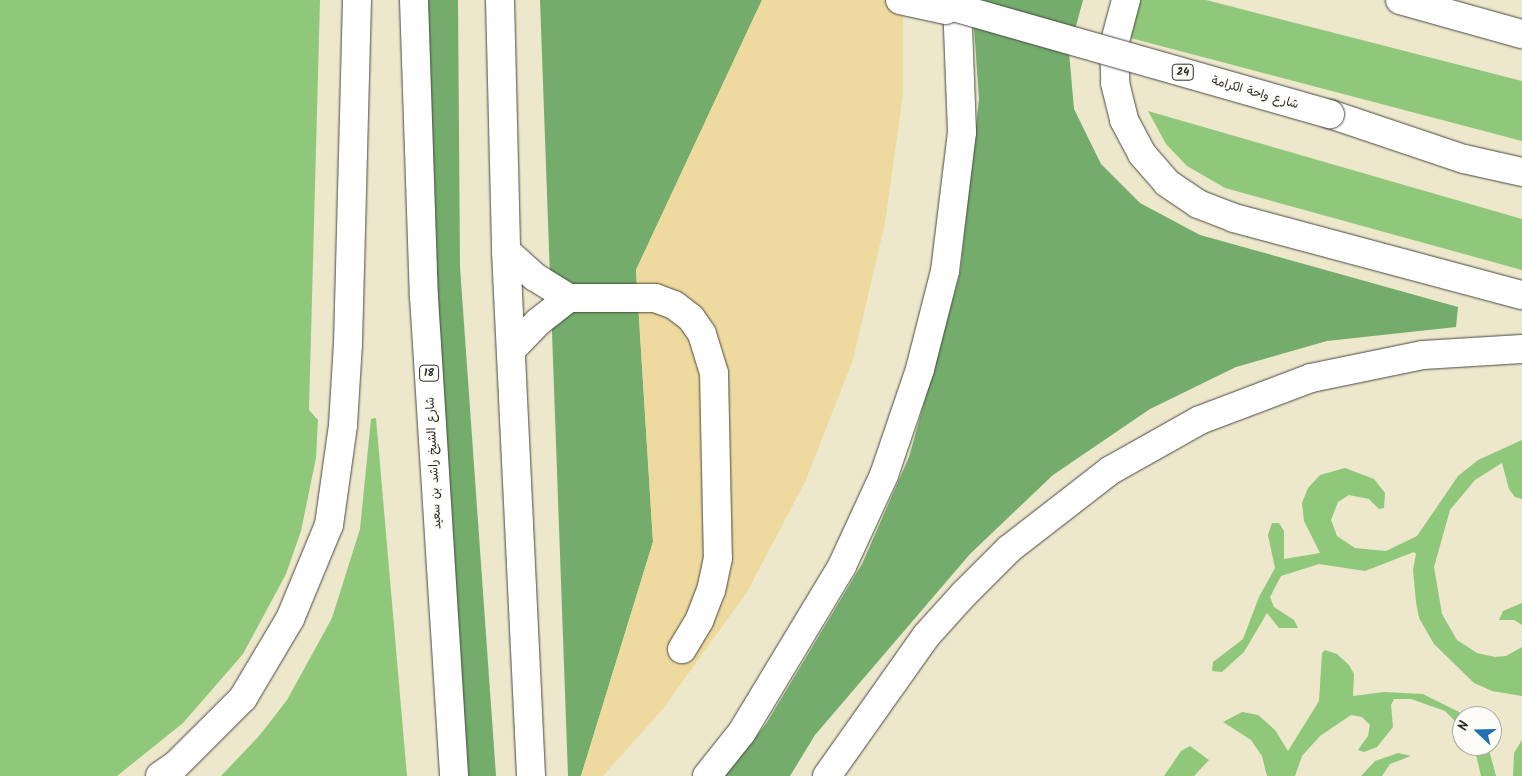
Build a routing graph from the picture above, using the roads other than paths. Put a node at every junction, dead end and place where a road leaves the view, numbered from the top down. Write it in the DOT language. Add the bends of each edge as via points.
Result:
graph roads {
  1 [pos="357,0"];
  2 [pos="414,0"];
  3 [pos="500,0"];
  4 [pos="900,0"];
  5 [pos="929,0"];
  6 [pos="957,0"];
  7 [pos="1126,0"];
  8 [pos="1400,0"];
  9 [pos="1036,31"];
  10 [pos="1522,34"];
  11 [pos="1464,160"];
  12 [pos="1522,172"];
  13 [pos="1522,188"];
  14 [pos="506,251"];
  15 [pos="1522,295"];
  16 [pos="569,298"];
  17 [pos="1522,349"];
  18 [pos="511,350"];
  19 [pos="682,649"];
  20 [pos="160,776"];
  21 [pos="454,776"];
  22 [pos="531,776"];
  23 [pos="707,776"];
  24 [pos="827,776"];
  1 -- 20 [label="main road" via="348,344 343,425 329,525 290,619 243,698 176,766"];
  2 -- 21 [label="main road, شارع الشيخ راشد بن سعيد / 18" via="424,297"];
  3 -- 14 [label="main road"];
  4 -- 9 [label="main road, bridge"];
  5 -- 9 [label="main road, شارع واحة الكرامة / 24, bridge"];
  6 -- 23 [label="main road" via="962,132 946,272 920,369 884,474 842,566 746,724"];
  7 -- 15 [label="main road" via="1114,45 1115,83 1124,120 1142,154 1167,183 1198,204 1234,218"];
  8 -- 10 [label="main road"];
  9 -- 11 [label="main road, شارع واحة الكرامة / 24, bridge" via="1330,114"];
  11 -- 12 [label="main road, شارع واحة الكرامة / 24"];
  11 -- 13 [label="main road"];
  14 -- 16 [label="main road" via="535,278"];
  14 -- 18 [label="main road"];
  16 -- 18 [label="main road" via="538,322"];
  16 -- 19 [label="main road" via="634,296 668,303 691,318 702,334 709,354 714,373 718,558 702,613"];
  17 -- 24 [label="main road" via="1423,355 1311,378 1200,420 1118,466 1069,500 1009,549 964,594 903,667"];
  18 -- 22 [label="main road"];
}
